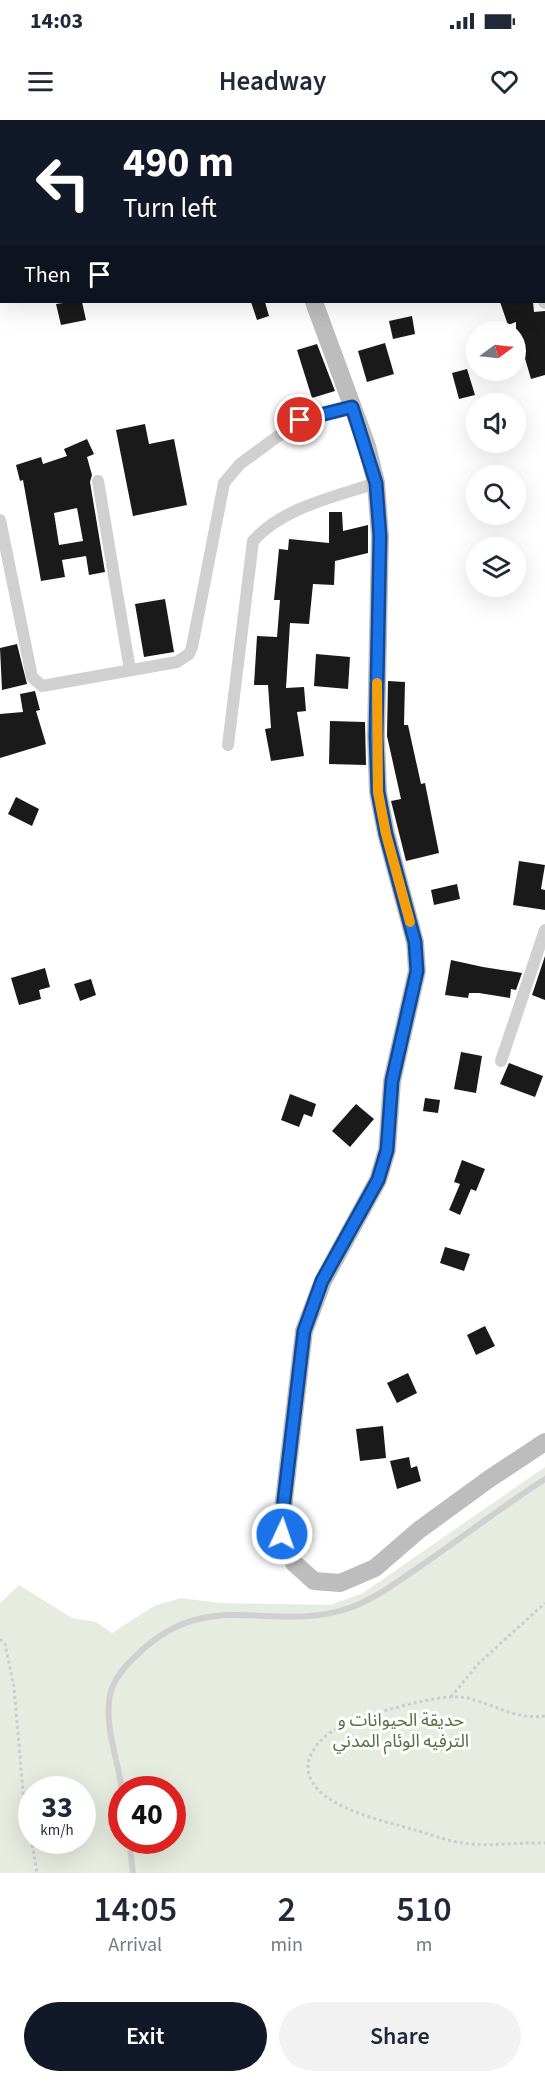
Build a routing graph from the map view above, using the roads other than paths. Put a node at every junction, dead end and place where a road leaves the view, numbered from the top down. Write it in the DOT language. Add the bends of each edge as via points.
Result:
graph roads {
  1 [pos="314,303"];
  2 [pos="352,407"];
  3 [pos="98,481"];
  4 [pos="376,483"];
  5 [pos="0,520"];
  6 [pos="130,670"];
  7 [pos="228,745"];
  8 [pos="545,930"];
  9 [pos="501,1061"];
  10 [pos="545,1442"];
  11 [pos="545,1479"];
  12 [pos="119,1776"];
  13 [pos="131,1854"];
  14 [pos="133,1873"];
  1 -- 2 [label="street"];
  2 -- 4 [label="street"];
  2 -- 6 [label="street" via="300,420 240,464 224,483 189,654 177,662"];
  3 -- 6 [label="street"];
  4 -- 7 [label="street" via="293,512 253,541"];
  4 -- 10 [label="street" via="380,536 378,792 415,942 417,971 392,1081 387,1150 378,1180 322,1281 304,1331 282,1534 294,1563 314,1581 340,1583 375,1568 419,1530"];
  5 -- 6 [label="street" via="36,682 42,686"];
  8 -- 9 [label="street"];
  11 -- 12 [label="lane" via="372,1598 320,1615 212,1615 185,1622 156,1637 118,1675 110,1696"];
  13 -- 14 [label="lane"];
}
